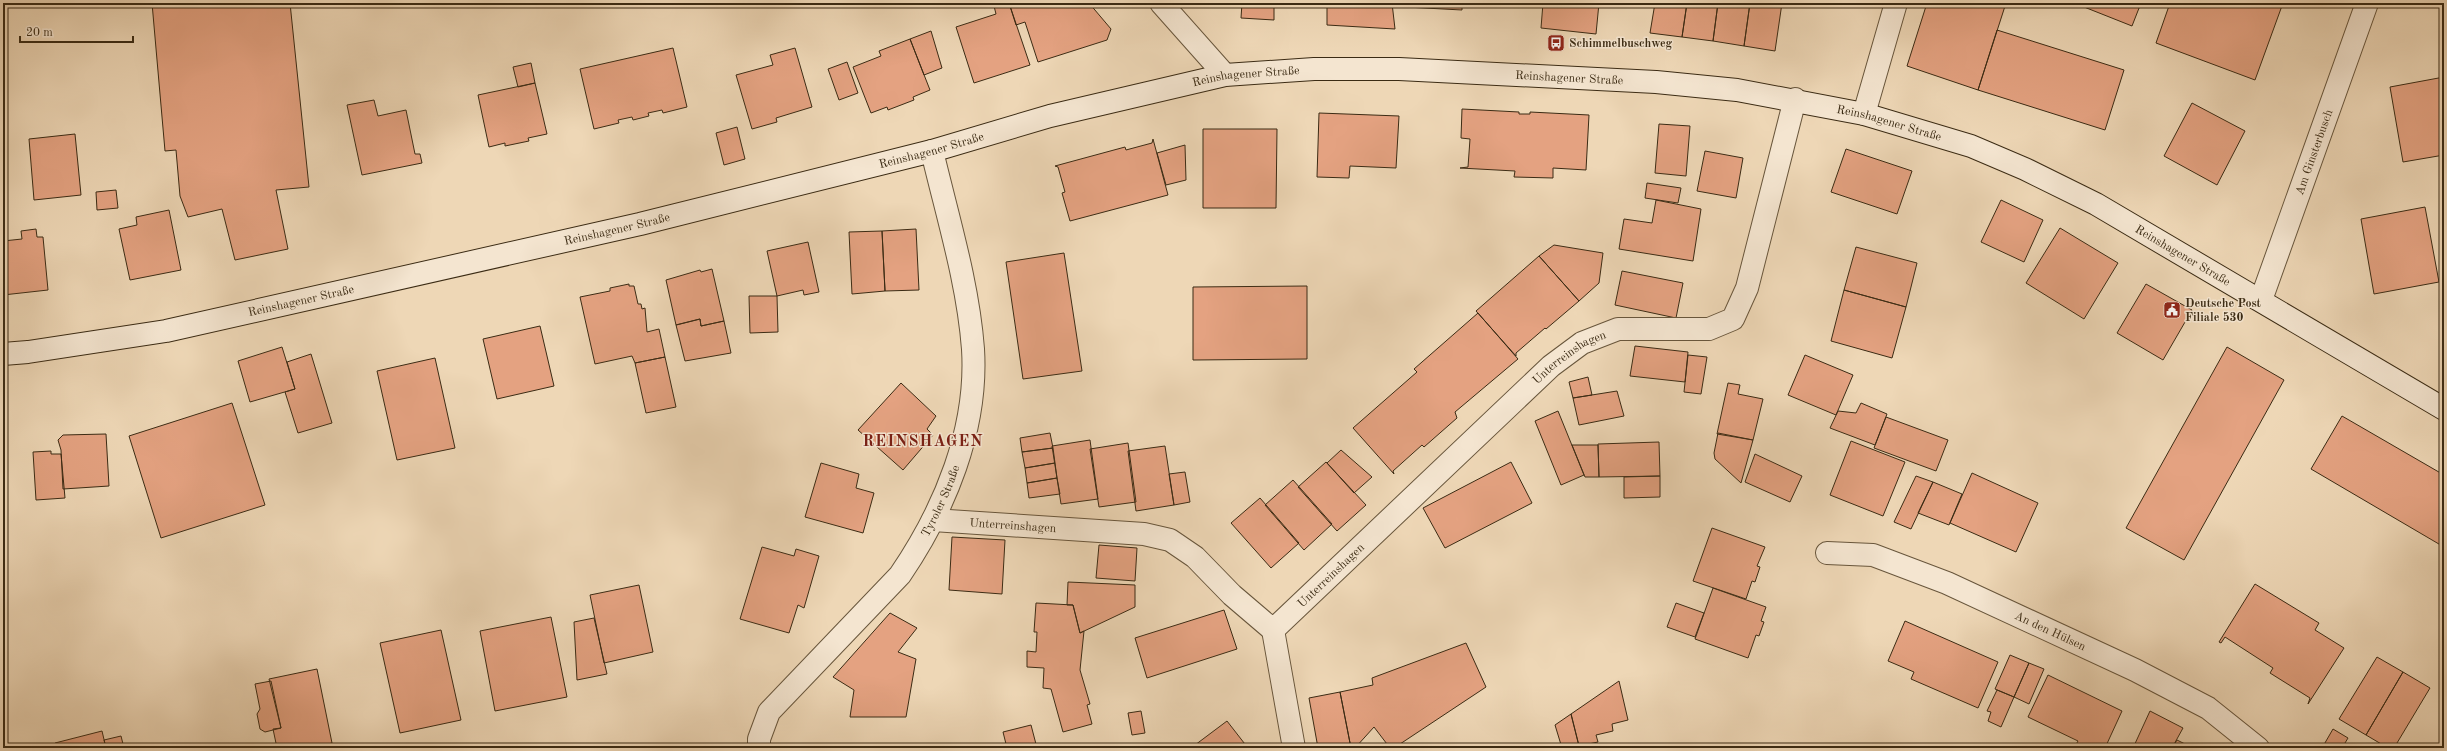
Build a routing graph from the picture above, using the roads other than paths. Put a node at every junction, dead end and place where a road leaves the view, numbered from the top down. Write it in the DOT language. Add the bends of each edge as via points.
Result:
graph roads {
  1 [pos="1161,3"];
  2 [pos="1896,3"];
  3 [pos="2366,3"];
  4 [pos="1225,75"];
  5 [pos="1795,99"];
  6 [pos="1864,114"];
  7 [pos="932,150"];
  8 [pos="2261,300"];
  9 [pos="3,354"];
  10 [pos="2444,409"];
  11 [pos="933,520"];
  12 [pos="1827,553"];
  13 [pos="1273,630"];
  14 [pos="759,748"];
  15 [pos="1294,748"];
  16 [pos="2258,748"];
  1 -- 4 [label="street"];
  2 -- 6 [label="street"];
  3 -- 8 [label="street, Am Ginsterbusch"];
  4 -- 5 [label="street, Reinshagener Straße" via="1314,69 1497,72 1699,85"];
  4 -- 7 [label="street, Reinshagener Straße" via="1050,116"];
  5 -- 6 [label="street, Reinshagener Straße"];
  5 -- 13 [label="street, Unterreinshagen" via="1747,288 1733,319 1709,329 1618,329 1582,343 1551,366"];
  6 -- 8 [label="street, Reinshagener Straße" via="1971,146 2025,169 2096,204"];
  7 -- 9 [label="street, Reinshagener Straße" via="640,224 166,332"];
  7 -- 11 [label="street, Tyroler Straße" via="965,293 973,349 973,376 964,434 947,488"];
  8 -- 10 [label="street, Reinshagener Straße"];
  11 -- 13 [label="street, Unterreinshagen" via="1144,534 1170,540 1194,557 1232,595"];
  11 -- 14 [label="street, Tyroler Straße" via="900,574 770,712 759,738"];
  12 -- 16 [label="street, An den Hülsen" via="1874,555 1947,583 2148,677 2208,708"];
  13 -- 15 [label="street"];
}
